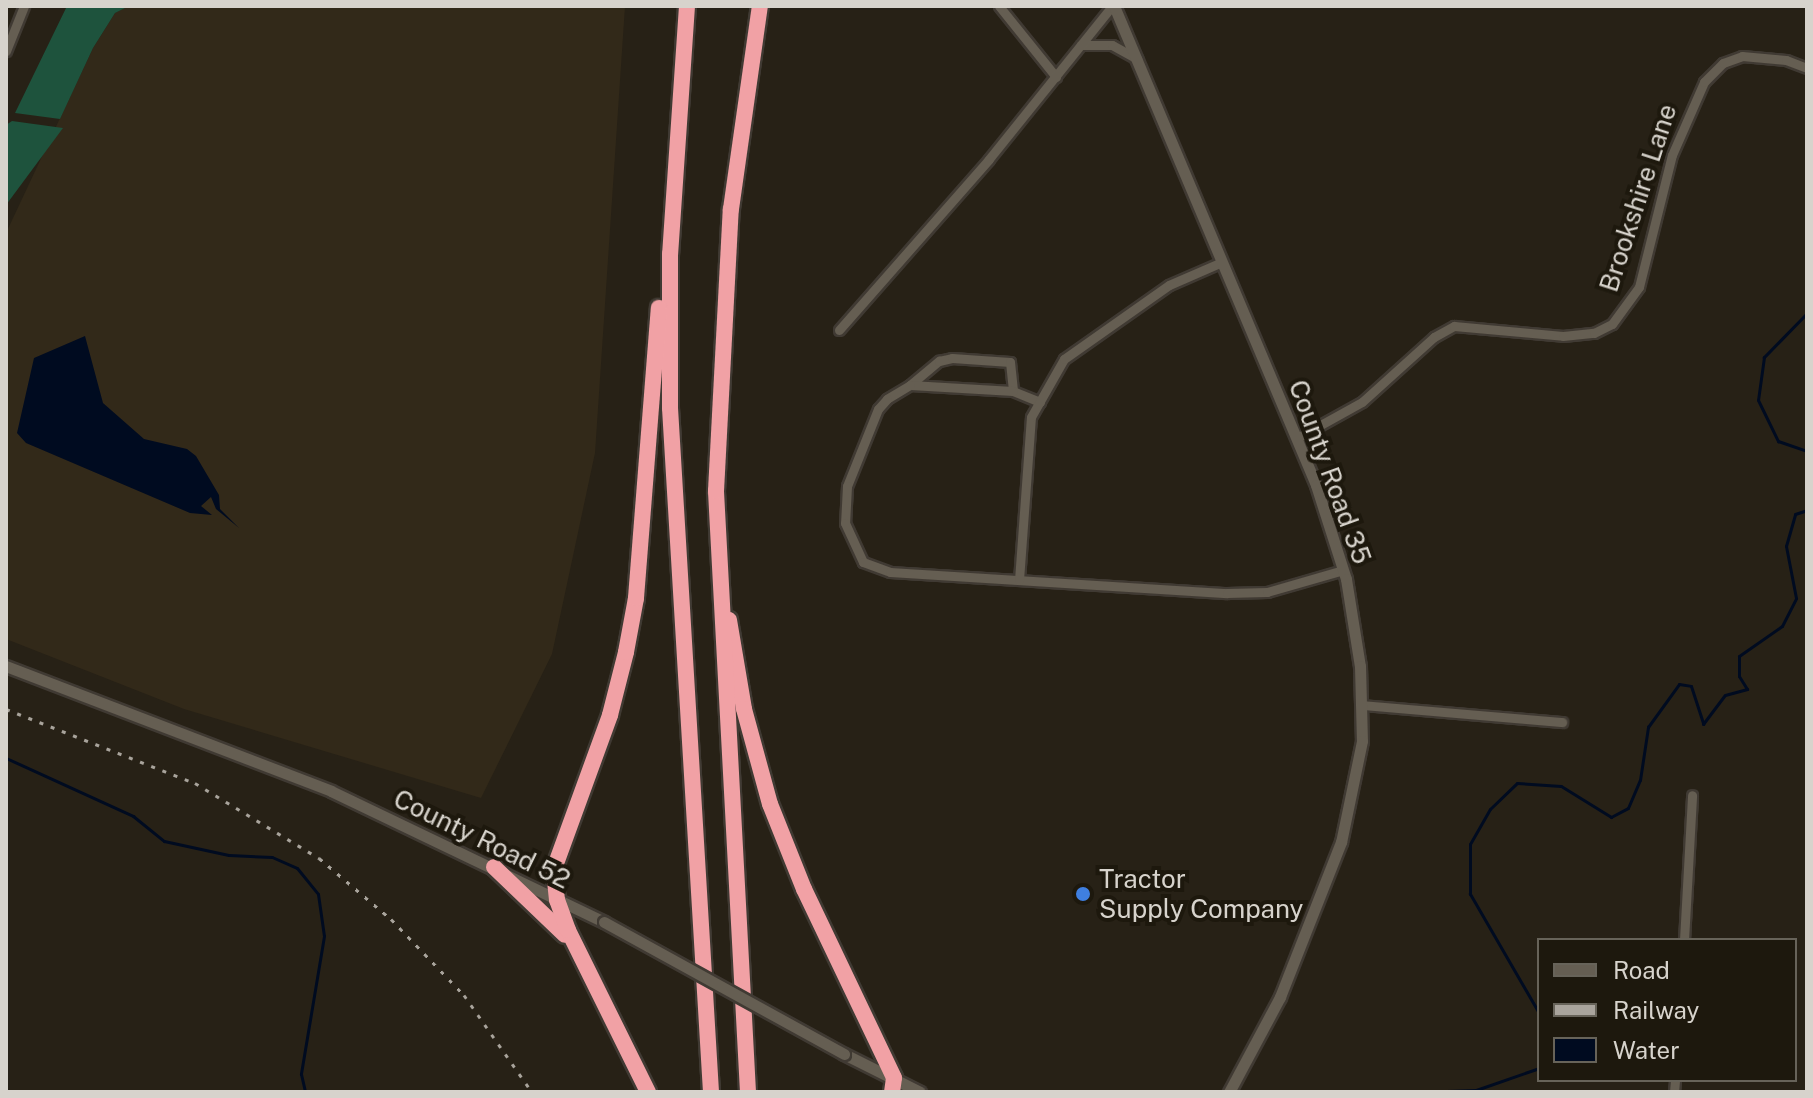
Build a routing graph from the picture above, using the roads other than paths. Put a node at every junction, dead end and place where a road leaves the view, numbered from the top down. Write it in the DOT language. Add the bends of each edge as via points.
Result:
graph roads {
  1 [pos="24,6"];
  2 [pos="687,6"];
  3 [pos="760,6"];
  4 [pos="999,6"];
  5 [pos="1113,6"];
  6 [pos="1081,45"];
  7 [pos="6,51"];
  8 [pos="1137,59"];
  9 [pos="1807,68"];
  10 [pos="1056,77"];
  11 [pos="676,120"];
  12 [pos="1222,262"];
  13 [pos="839,330"];
  14 [pos="910,385"];
  15 [pos="1013,391"];
  16 [pos="1040,402"];
  17 [pos="1297,438"];
  18 [pos="716,491"];
  19 [pos="1343,570"];
  20 [pos="1019,580"];
  21 [pos="6,666"];
  22 [pos="1362,705"];
  23 [pos="1562,722"];
  24 [pos="1692,795"];
  25 [pos="494,867"];
  26 [pos="557,900"];
  27 [pos="1684,938"];
  28 [pos="578,951"];
  29 [pos="893,1085"];
  30 [pos="648,1092"];
  31 [pos="711,1092"];
  32 [pos="748,1092"];
  33 [pos="920,1092"];
  34 [pos="1229,1092"];
  1 -- 7 [label="street"];
  2 -- 11 [label="highway"];
  3 -- 18 [label="highway" via="731,209"];
  4 -- 10 [label="street"];
  5 -- 6 [label="street"];
  5 -- 8 [label="street, County Road 35"];
  6 -- 8 [label="street" via="1112,45"];
  6 -- 10 [label="street"];
  8 -- 12 [label="street, County Road 35"];
  9 -- 17 [label="street, Brookshire Lane" via="1786,60 1742,56 1723,63 1704,82 1672,155 1639,287 1612,324 1594,333 1563,336 1454,326 1434,337 1362,402"];
  10 -- 13 [label="street"];
  11 -- 26 [label="highway" via="636,598 610,715 554,869"];
  11 -- 31 [label="highway" via="670,408"];
  12 -- 16 [label="street" via="1169,285 1116,318 1064,359"];
  12 -- 17 [label="street, County Road 35"];
  14 -- 15 [label="street"];
  14 -- 15 [label="street" via="939,361 952,358 1010,362"];
  14 -- 20 [label="street" via="878,409 854,466 845,523 852,546 863,562 878,570"];
  15 -- 16 [label="street"];
  16 -- 20 [label="street" via="1031,417"];
  17 -- 19 [label="street, County Road 35"];
  18 -- 29 [label="highway" via="730,634 760,772 792,862"];
  18 -- 32 [label="highway"];
  19 -- 20 [label="street" via="1267,592"];
  19 -- 22 [label="street, County Road 35" via="1355,622"];
  21 -- 25 [label="street, County Road 52" via="331,791"];
  22 -- 23 [label="street"];
  22 -- 34 [label="street, County Road 35" via="1354,795 1333,867 1280,997"];
  24 -- 27 [label="street"];
  25 -- 26 [label="street, County Road 52"];
  25 -- 28 [label="highway" via="538,905"];
  26 -- 28 [label="highway"];
  26 -- 29 [label="street, County Road 52, bridge"];
  28 -- 30 [label="highway"];
  29 -- 33 [label="street, County Road 52"];
}
